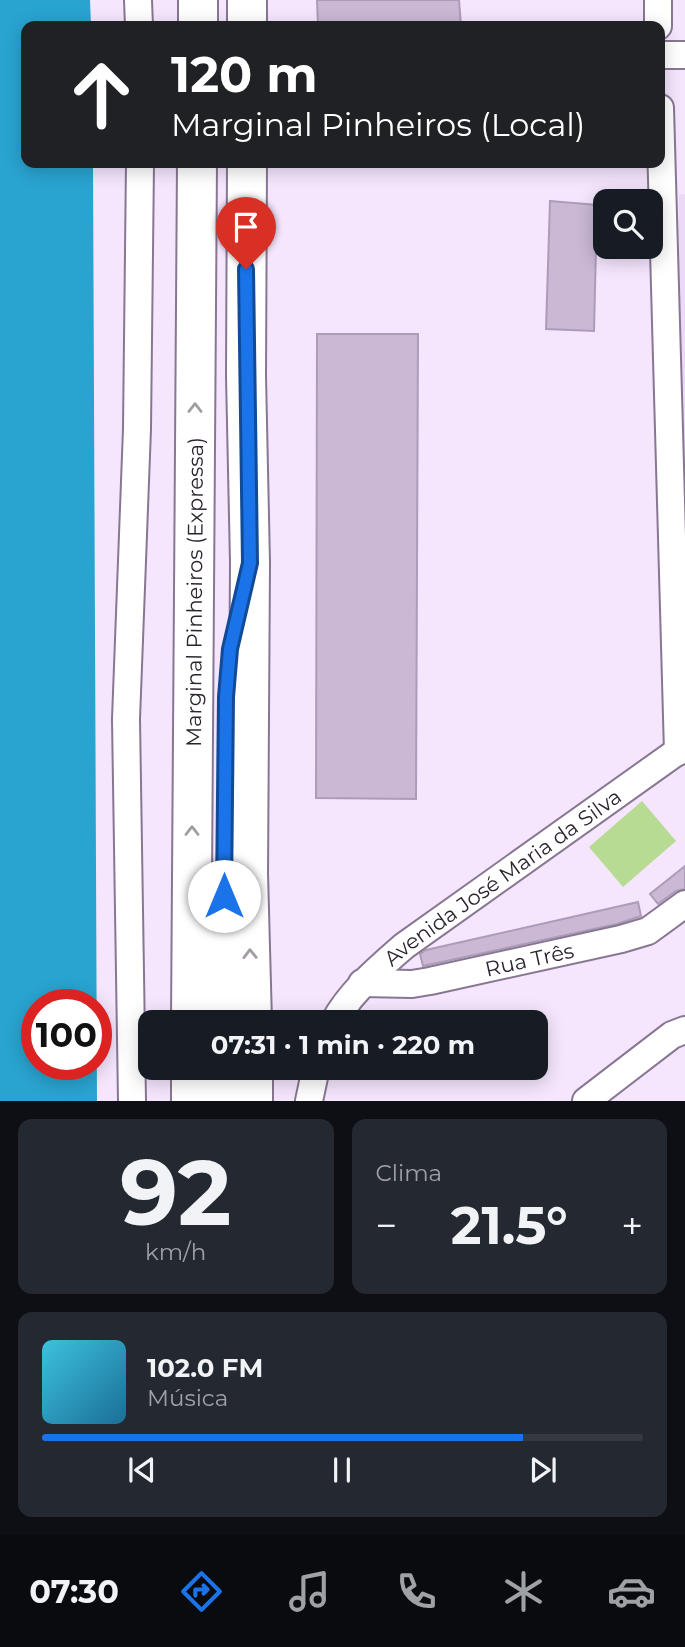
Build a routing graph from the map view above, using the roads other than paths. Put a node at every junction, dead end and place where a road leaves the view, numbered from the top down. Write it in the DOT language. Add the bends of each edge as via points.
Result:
graph roads {
  1 [pos="138,0"];
  2 [pos="198,0"];
  3 [pos="247,0"];
  4 [pos="658,0"];
  5 [pos="139,21"];
  6 [pos="198,21"];
  7 [pos="247,21"];
  8 [pos="658,21"];
  9 [pos="665,55"];
  10 [pos="685,55"];
  11 [pos="140,168"];
  12 [pos="197,168"];
  13 [pos="247,168"];
  14 [pos="662,168"];
  15 [pos="250,563"];
  16 [pos="682,749"];
  17 [pos="685,904"];
  18 [pos="362,984"];
  19 [pos="191,1010"];
  20 [pos="221,1010"];
  21 [pos="252,1010"];
  22 [pos="343,1010"];
  23 [pos="685,1030"];
  24 [pos="191,1080"];
  25 [pos="219,1080"];
  26 [pos="253,1080"];
  27 [pos="313,1080"];
  28 [pos="132,1101"];
  29 [pos="191,1101"];
  30 [pos="218,1101"];
  31 [pos="253,1101"];
  32 [pos="309,1101"];
  33 [pos="586,1101"];
  1 -- 5 [label="street"];
  2 -- 6 [label="highway"];
  3 -- 7 [label="highway"];
  4 -- 8 [label="street"];
  9 -- 10 [label="street"];
  11 -- 28 [label="street" via="137,429 126,719"];
  19 -- 12 [label="highway, Marginal Pinheiros (Expressa), one-way"];
  13 -- 15 [label="highway"];
  14 -- 16 [label="street"];
  15 -- 20 [label="highway" via="230,649 226,697"];
  21 -- 15 [label="highway, one-way"];
  16 -- 18 [label="street, Avenida José Maria da Silva" via="404,946"];
  17 -- 18 [label="street, Rua Três" via="648,931 621,939 430,981"];
  18 -- 22 [label="street, Avenida José Maria da Silva"];
  23 -- 33 [label="street" via="672,1035"];
  24 -- 29 [label="highway"];
  25 -- 30 [label="highway"];
  26 -- 31 [label="highway"];
  27 -- 32 [label="street"];
}
